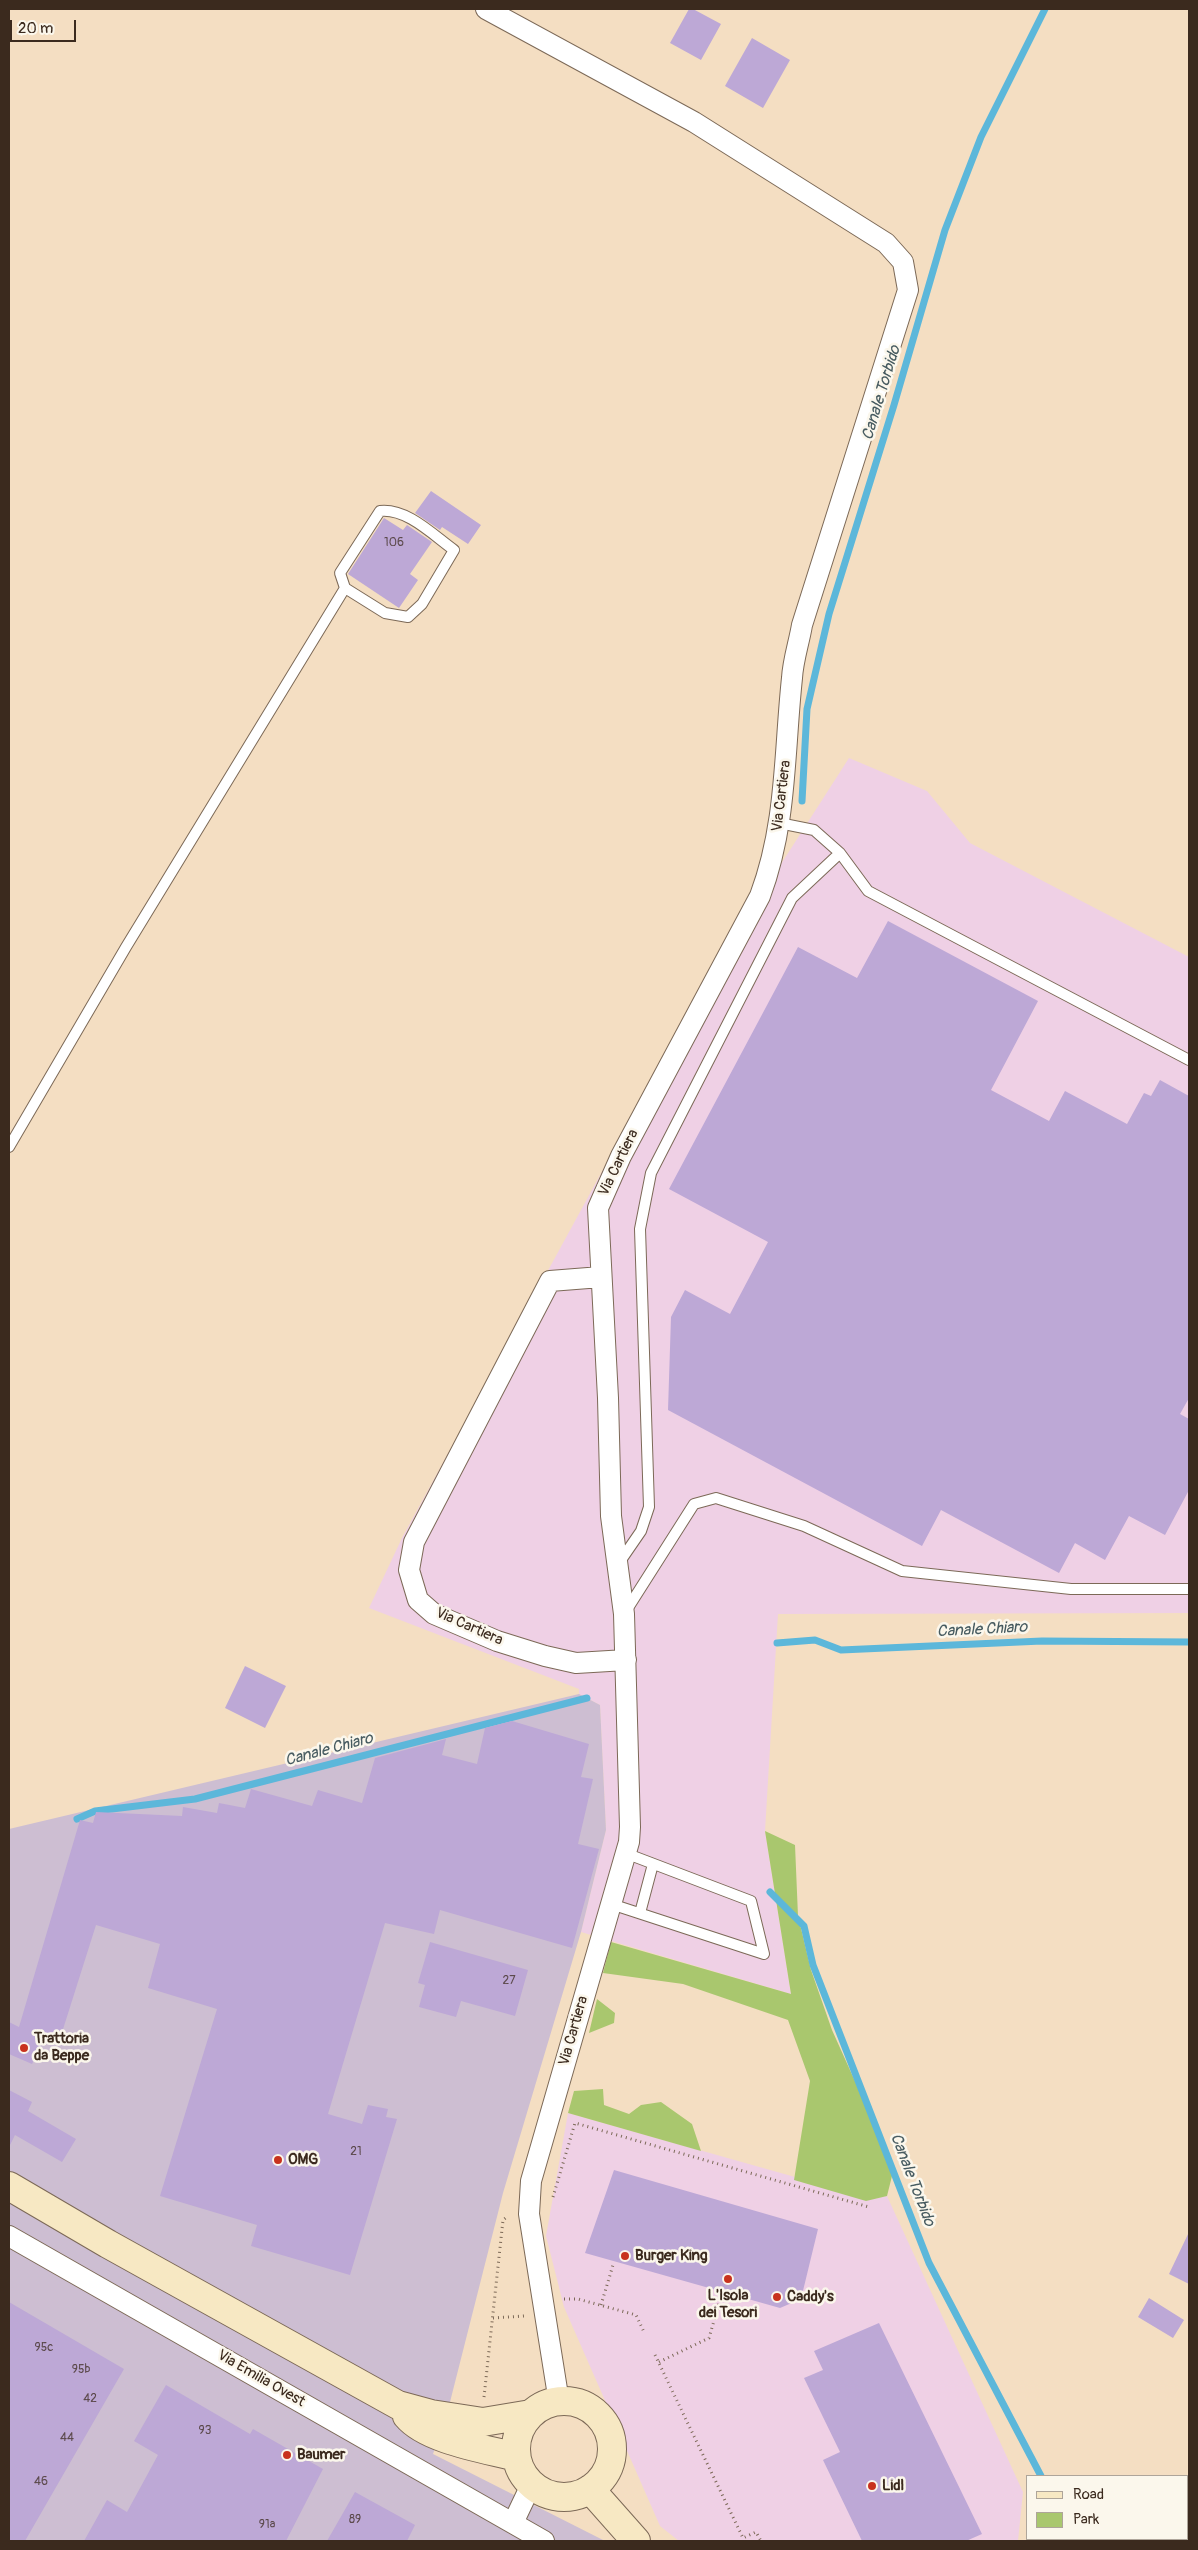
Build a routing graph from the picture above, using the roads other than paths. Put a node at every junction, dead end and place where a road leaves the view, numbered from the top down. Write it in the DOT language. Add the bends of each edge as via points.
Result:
graph roads {
  1 [pos="486,9"];
  2 [pos="345,588"];
  3 [pos="779,823"];
  4 [pos="840,853"];
  5 [pos="1189,1060"];
  6 [pos="9,1147"];
  7 [pos="601,1277"];
  8 [pos="617,1566"];
  9 [pos="1189,1589"];
  10 [pos="624,1614"];
  11 [pos="626,1660"];
  12 [pos="625,1853"];
  13 [pos="653,1864"];
  14 [pos="611,1904"];
  15 [pos="640,1913"];
  16 [pos="9,2186"];
  17 [pos="9,2236"];
  18 [pos="559,2402"];
  19 [pos="398,2405"];
  20 [pos="531,2414"];
  21 [pos="516,2458"];
  22 [pos="531,2485"];
  23 [pos="590,2489"];
  24 [pos="514,2523"];
  25 [pos="544,2541"];
  26 [pos="636,2541"];
  1 -- 3 [label="street, Via Cartiera" via="694,122 886,243 903,262 908,290 802,625 792,676"];
  2 -- 2 [label="lane" via="385,613 408,617 422,604 454,550 401,513 380,511 340,574"];
  2 -- 6 [label="lane" via="126,947"];
  3 -- 4 [label="lane" via="814,830"];
  3 -- 7 [label="street, Via Cartiera" via="772,864 760,896 604,1191 598,1208"];
  4 -- 5 [label="lane" via="868,891"];
  4 -- 8 [label="lane" via="792,898 651,1173 640,1230 649,1507 640,1530"];
  7 -- 8 [label="street, Via Cartiera" via="611,1516"];
  7 -- 11 [label="street, Via Cartiera" via="550,1281 414,1542 409,1570 418,1600 434,1614 497,1641 576,1663"];
  8 -- 10 [label="street, Via Cartiera"];
  9 -- 10 [label="lane" via="1071,1589 902,1571 804,1526 716,1498 694,1504"];
  10 -- 11 [label="street, Via Cartiera"];
  11 -- 12 [label="street, Via Cartiera" via="630,1827"];
  12 -- 13 [label="lane"];
  12 -- 14 [label="street, Via Cartiera"];
  13 -- 15 [label="lane"];
  13 -- 15 [label="lane" via="751,1902 764,1954"];
  14 -- 15 [label="lane"];
  14 -- 18 [label="street, Via Cartiera" via="531,2181 529,2214"];
  16 -- 19 [label="main road"];
  17 -- 24 [label="street, Via Emilia Ovest"];
  18 -- 20 [label="main road" via="544,2405"];
  18 -- 23 [label="main road" via="575,2403 590,2409 609,2433 612,2449 609,2464 602,2478"];
  19 -- 20 [label="main road" via="483,2422"];
  19 -- 21 [label="main road" via="413,2424 447,2438"];
  20 -- 21 [label="main road" via="521,2427 516,2442"];
  21 -- 22 [label="main road"];
  22 -- 23 [label="main road" via="560,2497 576,2496"];
  22 -- 24 [label="street"];
  23 -- 26 [label="main road"];
  24 -- 25 [label="street, Via Emilia Ovest"];
}
